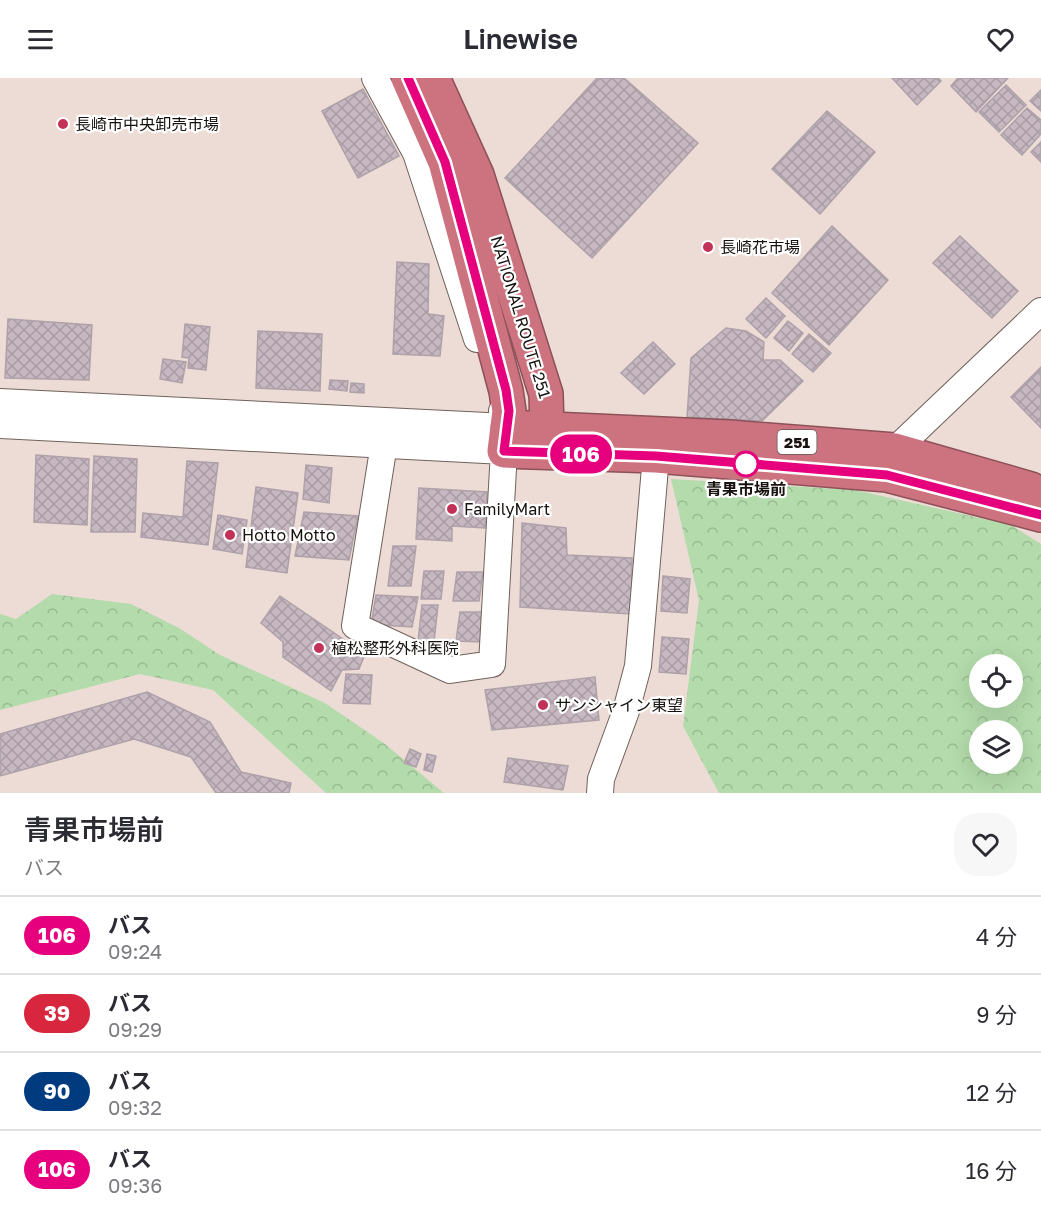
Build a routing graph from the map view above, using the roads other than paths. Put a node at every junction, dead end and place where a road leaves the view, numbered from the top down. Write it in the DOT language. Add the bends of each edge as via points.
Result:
graph roads {
  1 [pos="375,78"];
  2 [pos="408,78"];
  3 [pos="433,78"];
  4 [pos="1041,311"];
  5 [pos="0,402"];
  6 [pos="0,425"];
  7 [pos="506,439"];
  8 [pos="545,440"];
  9 [pos="384,444"];
  10 [pos="656,456"];
  11 [pos="891,462"];
  12 [pos="1041,492"];
  13 [pos="1041,515"];
  14 [pos="600,793"];
  1 -- 7 [label="street" via="416,153"];
  2 -- 7 [label="highway, NATIONAL ROUTE 251" via="445,162 506,390"];
  3 -- 8 [label="highway, NATIONAL ROUTE 251" via="484,197 546,394"];
  4 -- 11 [label="street"];
  5 -- 7 [label="street"];
  6 -- 9 [label="street"];
  7 -- 8 [label="highway, 251"];
  7 -- 9 [label="street"];
  7 -- 9 [label="street" via="492,664 450,670 356,626"];
  8 -- 10 [label="highway, 251"];
  8 -- 11 [label="highway, 251" via="729,436"];
  10 -- 11 [label="highway, 251"];
  10 -- 14 [label="street" via="638,666 601,779"];
  11 -- 12 [label="highway, 251"];
  11 -- 13 [label="highway, 251"];
}
